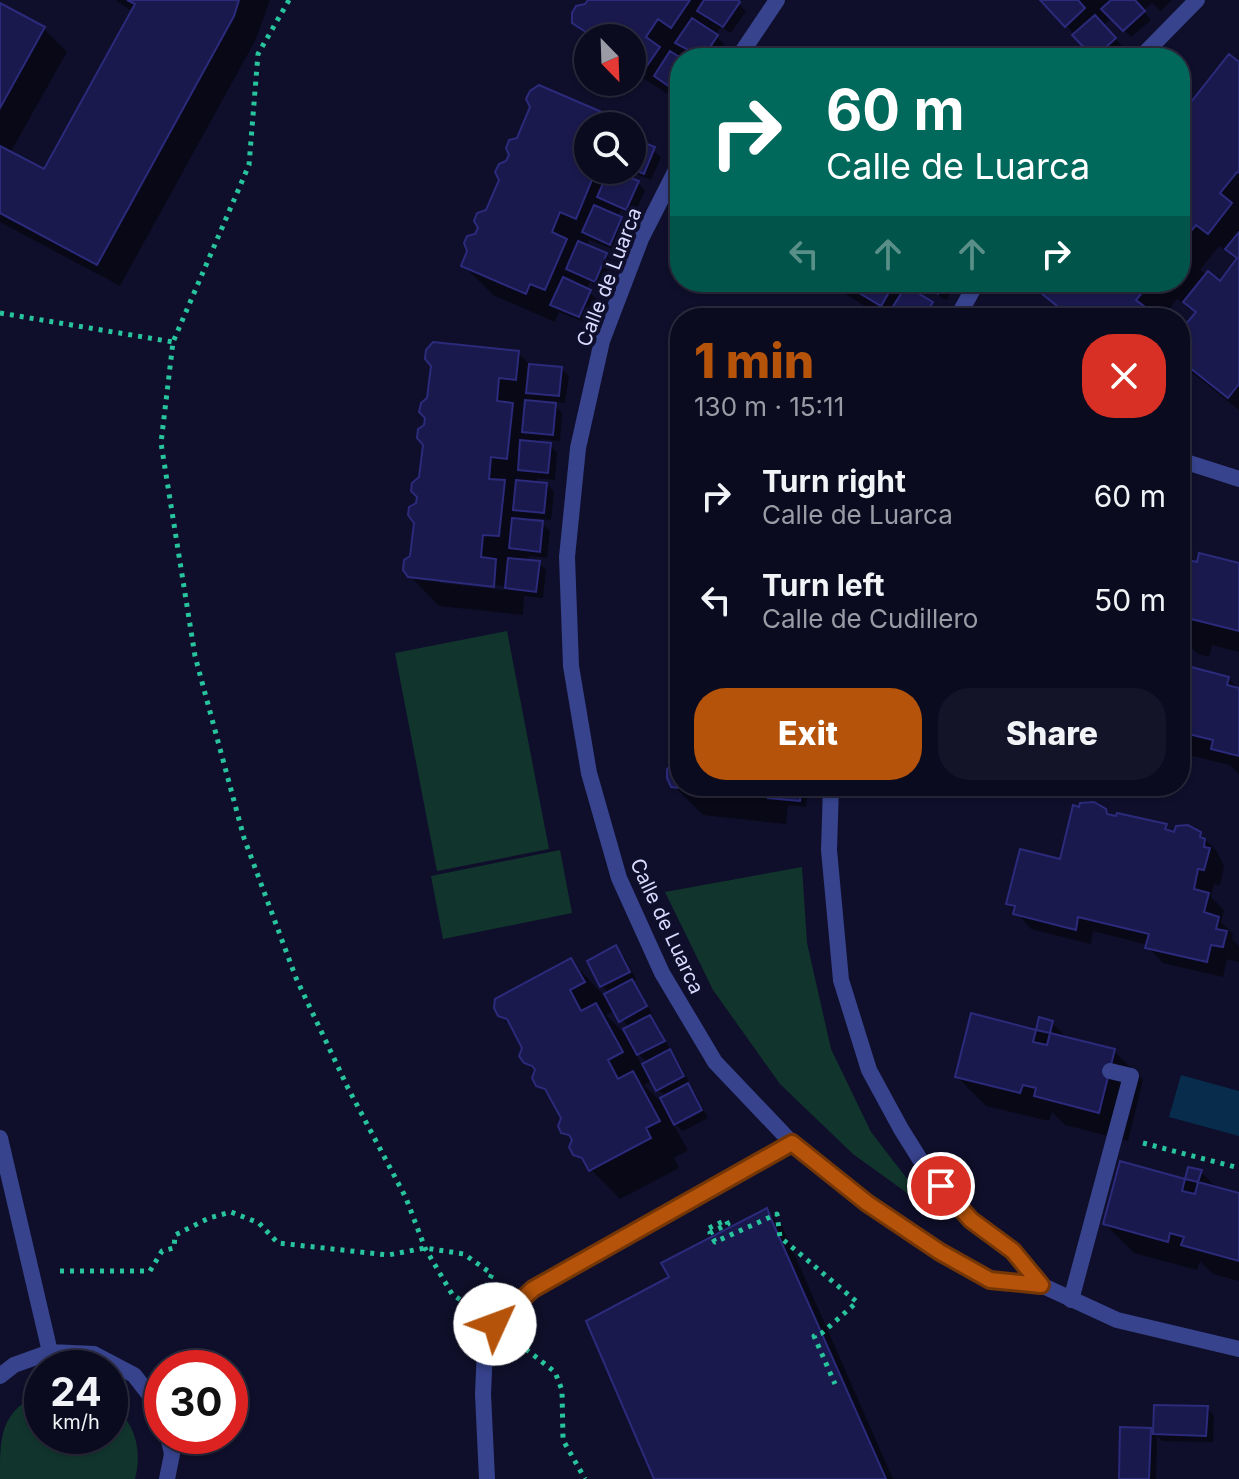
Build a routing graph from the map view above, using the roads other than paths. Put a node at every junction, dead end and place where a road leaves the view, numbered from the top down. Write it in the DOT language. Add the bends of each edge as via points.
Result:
graph roads {
  1 [pos="777,0"];
  2 [pos="1197,0"];
  3 [pos="745,48"];
  4 [pos="1150,48"];
  5 [pos="670,182"];
  6 [pos="1190,463"];
  7 [pos="1239,479"];
  8 [pos="831,796"];
  9 [pos="1110,1071"];
  10 [pos="0,1138"];
  11 [pos="792,1143"];
  12 [pos="1041,1285"];
  13 [pos="1071,1300"];
  14 [pos="1239,1349"];
  15 [pos="50,1350"];
  16 [pos="24,1361"];
  17 [pos="128,1372"];
  18 [pos="0,1376"];
  19 [pos="144,1388"];
  20 [pos="172,1454"];
  21 [pos="167,1479"];
  22 [pos="487,1479"];
  1 -- 3 [label="street"];
  2 -- 4 [label="street"];
  5 -- 11 [label="street, Calle de Luarca" via="641,239 602,341 578,448 567,557 571,666 589,773 619,878 662,973 715,1062"];
  6 -- 7 [label="street"];
  8 -- 12 [label="street" via="829,850 841,980 869,1070 926,1169 971,1220 1013,1251"];
  9 -- 13 [label="street" via="1131,1076"];
  10 -- 15 [label="street"];
  11 -- 12 [label="street, Calle de Luarca" via="940,1252 990,1280"];
  11 -- 22 [label="street" via="533,1289 495,1324 485,1348"];
  12 -- 13 [label="street, Calle de Luarca"];
  13 -- 14 [label="street, Calle de Luarca" via="1117,1320"];
  16 -- 18 [label="street"];
  17 -- 19 [label="street"];
  20 -- 21 [label="street"];
}
